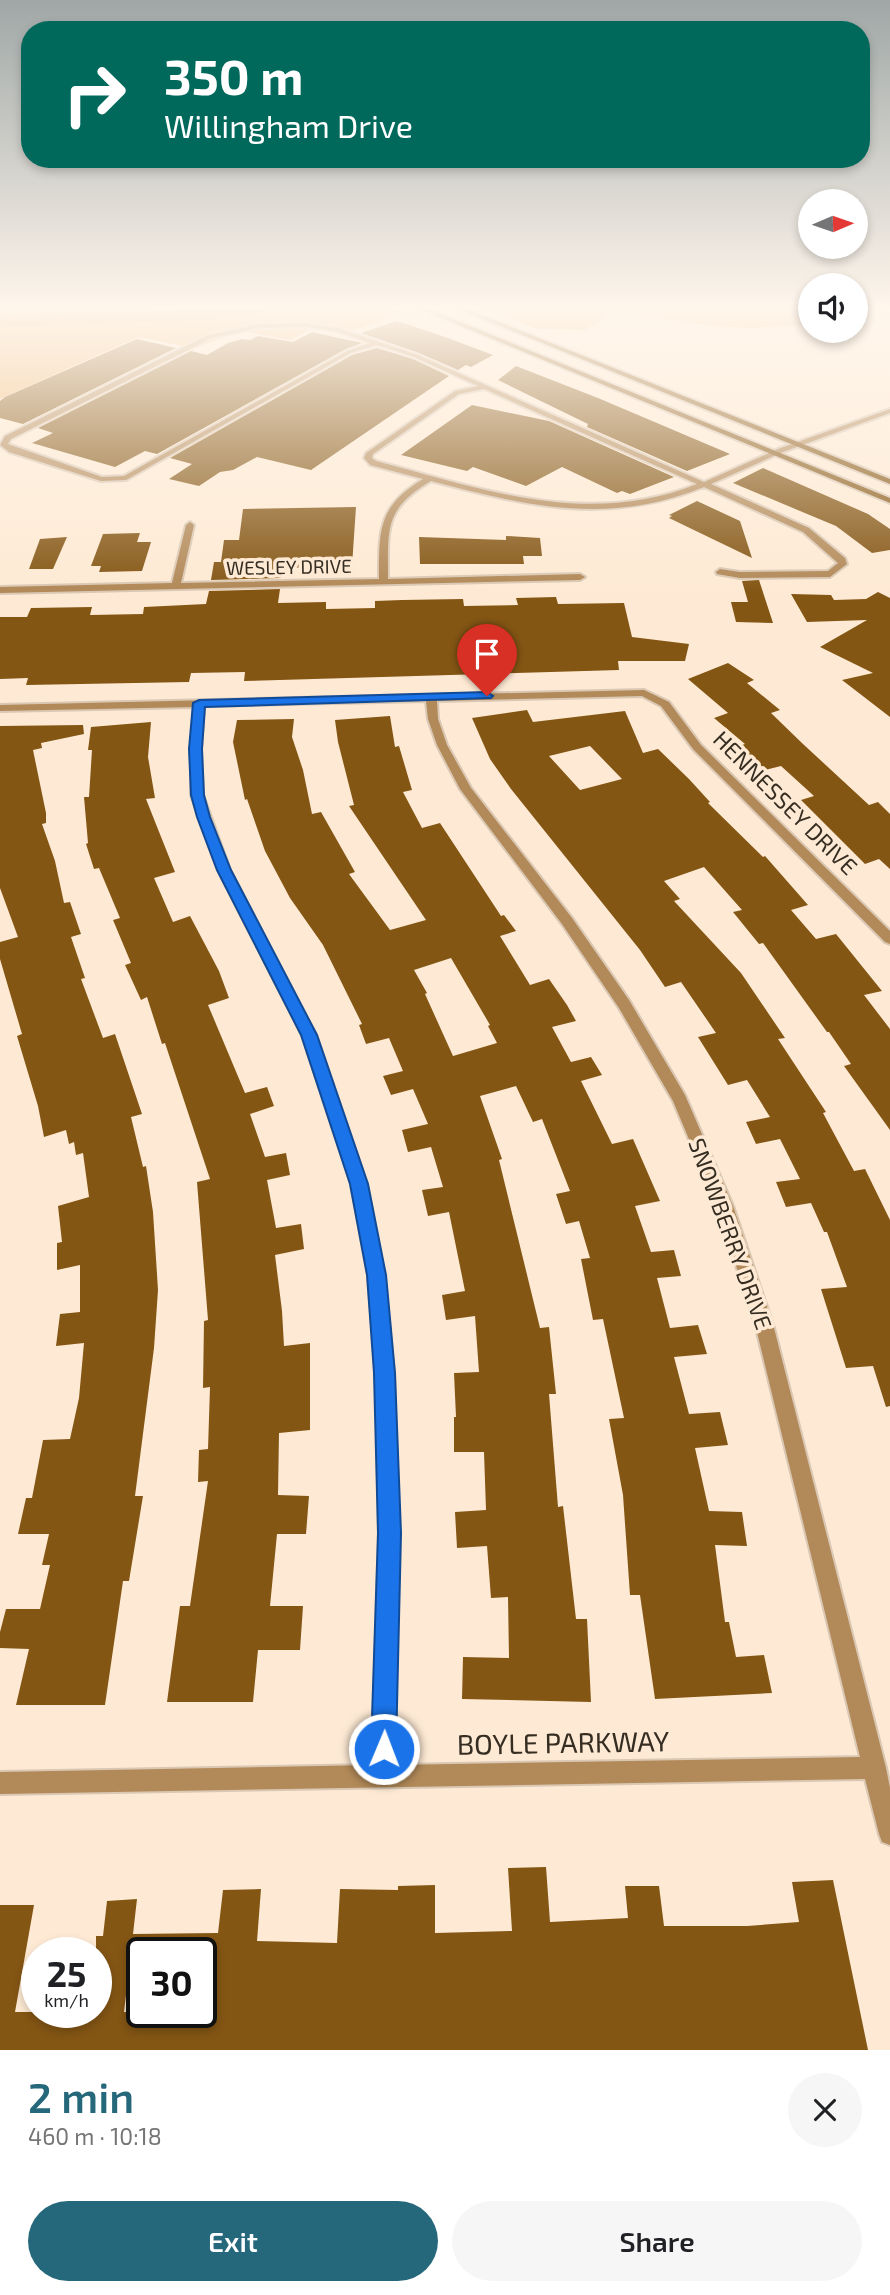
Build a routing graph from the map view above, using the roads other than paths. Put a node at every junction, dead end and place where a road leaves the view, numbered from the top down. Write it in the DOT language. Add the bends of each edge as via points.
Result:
graph roads {
  1 [pos="80,401"];
  2 [pos="264,401"];
  3 [pos="445,401"];
  4 [pos="514,401"];
  5 [pos="647,401"];
  6 [pos="689,401"];
  7 [pos="890,411"];
  8 [pos="797,444"];
  9 [pos="775,453"];
  10 [pos="431,477"];
  11 [pos="890,482"];
  12 [pos="701,484"];
  13 [pos="890,501"];
  14 [pos="190,525"];
  15 [pos="720,572"];
  16 [pos="580,577"];
  17 [pos="384,582"];
  18 [pos="176,587"];
  19 [pos="0,590"];
  20 [pos="431,697"];
  21 [pos="199,703"];
  22 [pos="0,708"];
  23 [pos="890,939"];
  24 [pos="875,1768"];
  25 [pos="383,1776"];
  26 [pos="0,1783"];
  27 [pos="890,1834"];
  1 -- 2 [label="street" via="4,445 101,479 118,480"];
  3 -- 10 [label="street" via="368,456 373,463"];
  4 -- 12 [label="street"];
  5 -- 9 [label="main road"];
  6 -- 8 [label="main road"];
  7 -- 8 [label="street"];
  8 -- 9 [label="street"];
  8 -- 11 [label="main road"];
  9 -- 12 [label="street"];
  9 -- 13 [label="main road"];
  10 -- 12 [label="street" via="540,502 588,506 649,503"];
  10 -- 17 [label="street" via="412,488 387,516"];
  12 -- 15 [label="street" via="806,530 842,560 841,568 830,574"];
  14 -- 18 [label="street"];
  16 -- 17 [label="street, WESLEY DRIVE"];
  17 -- 18 [label="street, WESLEY DRIVE"];
  18 -- 19 [label="street, WESLEY DRIVE"];
  20 -- 21 [label="street"];
  20 -- 23 [label="street, HENNESSEY DRIVE" via="635,692 652,696 665,704 697,747"];
  20 -- 24 [label="street, SNOWBERRY DRIVE" via="442,745 466,789 624,1004 680,1099 720,1194 765,1328"];
  21 -- 22 [label="street"];
  21 -- 25 [label="street" via="197,795 224,870 309,1035 359,1184 376,1275 385,1373 389,1533"];
  24 -- 25 [label="street, BOYLE PARKWAY"];
  24 -- 27 [label="street, SNOWBERRY DRIVE"];
  25 -- 26 [label="street, BOYLE PARKWAY"];
}
